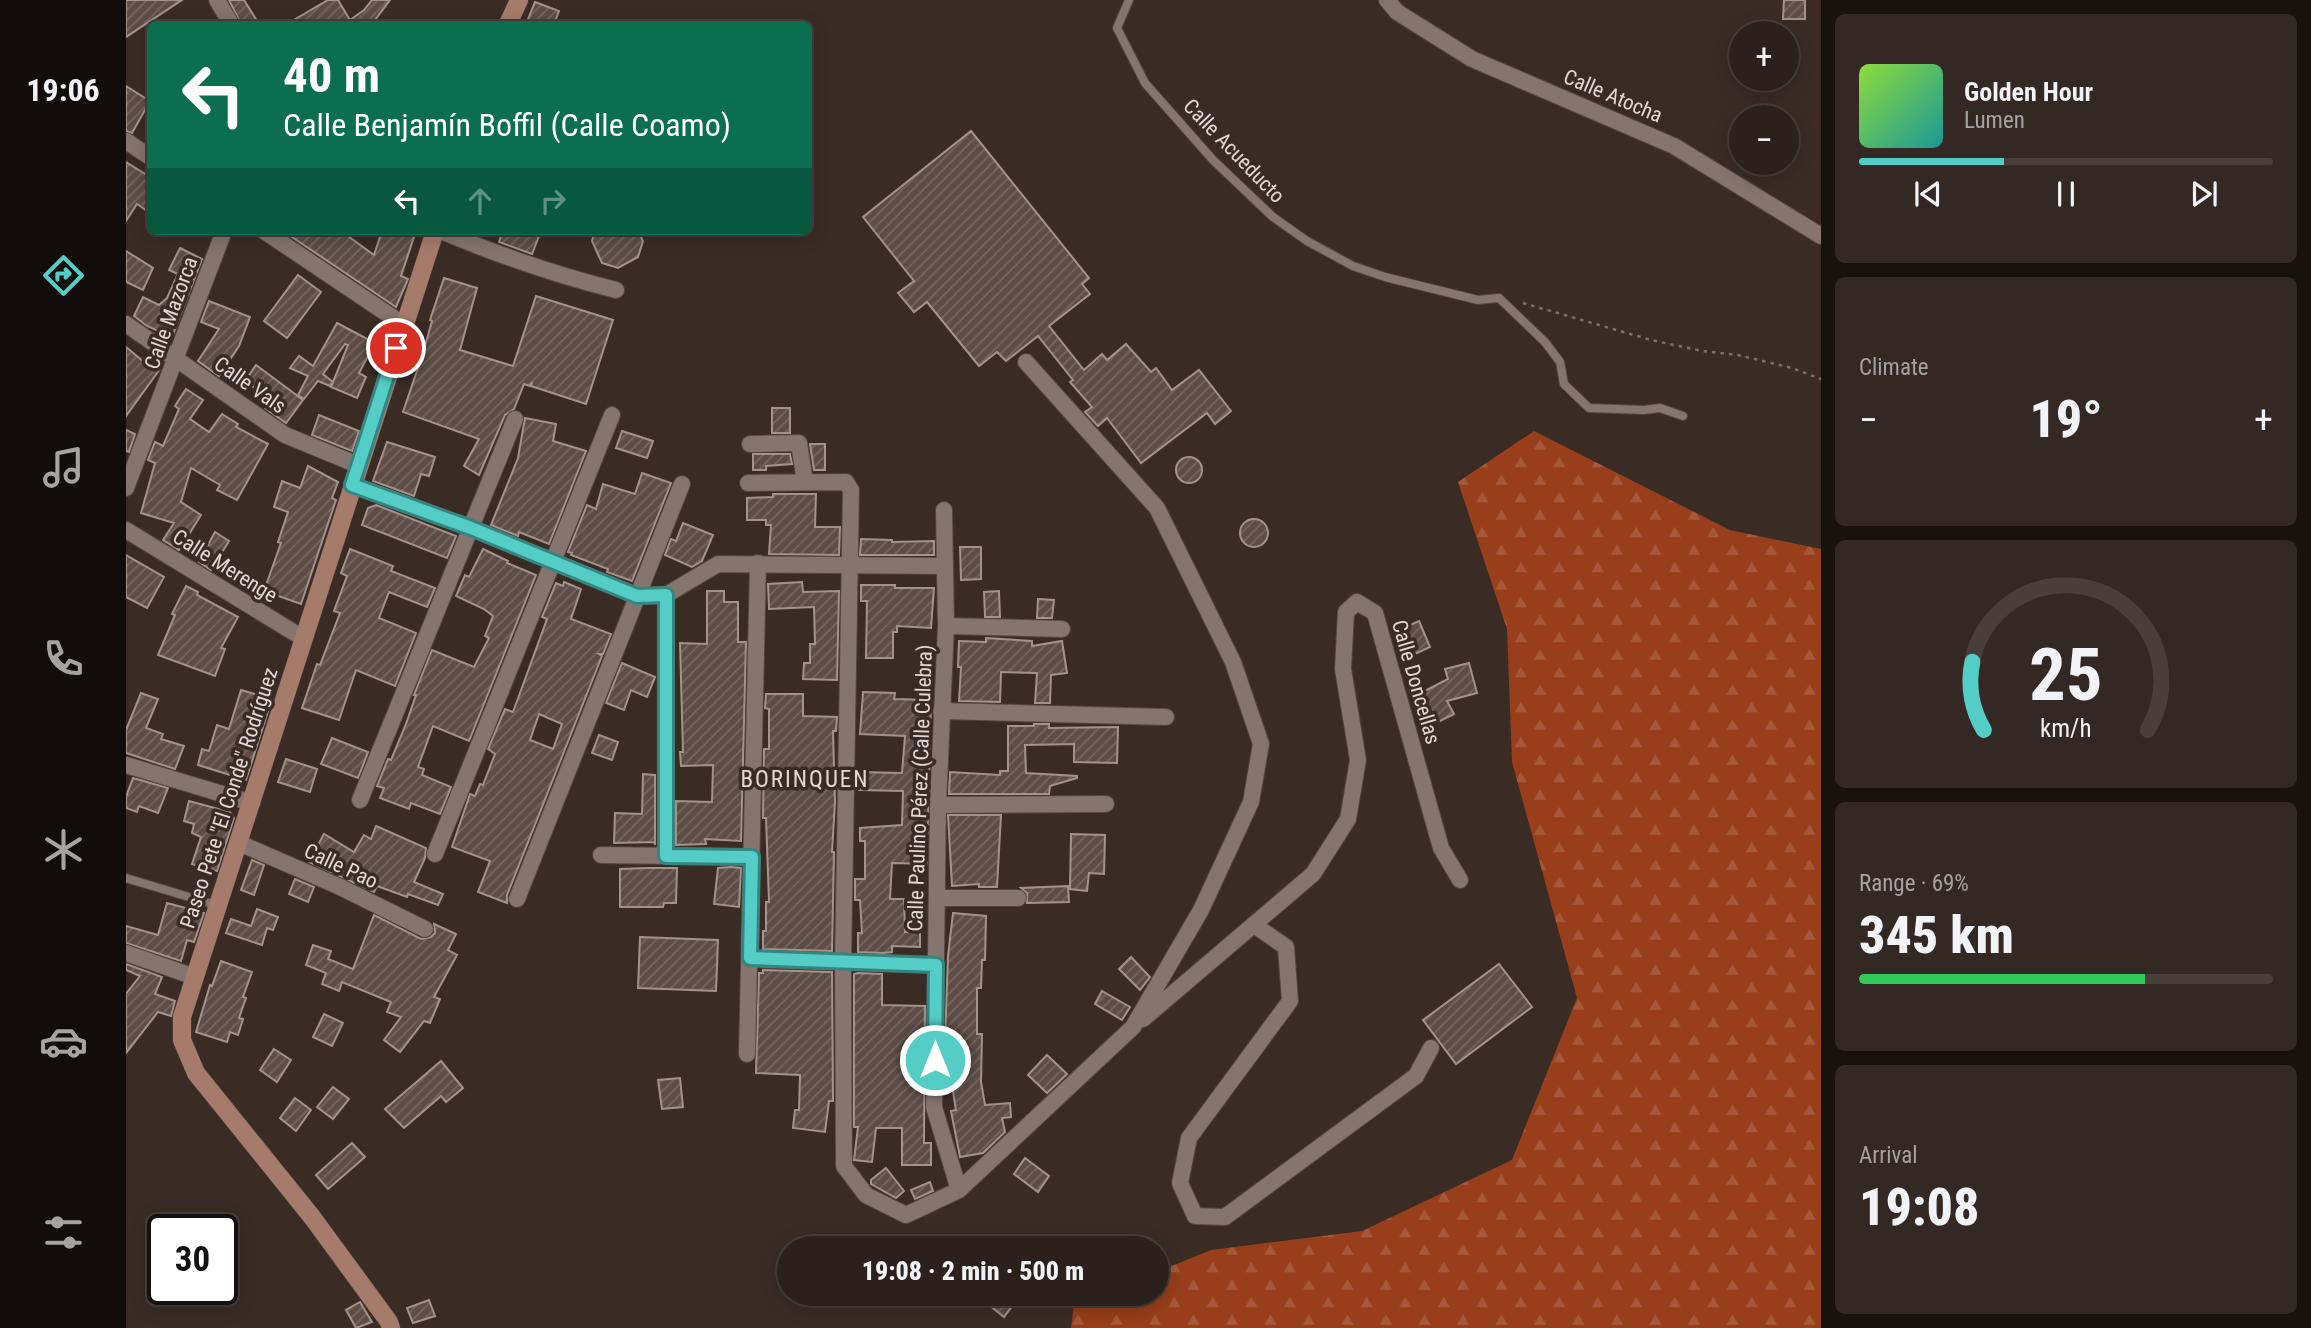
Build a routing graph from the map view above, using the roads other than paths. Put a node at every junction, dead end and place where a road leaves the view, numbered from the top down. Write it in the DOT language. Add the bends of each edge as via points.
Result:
graph roads {
  1 [pos="217,0"];
  2 [pos="519,0"];
  3 [pos="1129,0"];
  4 [pos="1387,0"];
  5 [pos="229,21"];
  6 [pos="509,21"];
  7 [pos="126,141"];
  8 [pos="147,155"];
  9 [pos="222,235"];
  10 [pos="270,235"];
  11 [pos="434,235"];
  12 [pos="451,235"];
  13 [pos="1821,236"];
  14 [pos="617,290"];
  15 [pos="126,324"];
  16 [pos="404,325"];
  17 [pos="176,360"];
  18 [pos="1026,362"];
  19 [pos="612,415"];
  20 [pos="1683,416"];
  21 [pos="515,419"];
  22 [pos="750,444"];
  23 [pos="358,465"];
  24 [pos="805,482"];
  25 [pos="748,483"];
  26 [pos="682,484"];
  27 [pos="352,485"];
  28 [pos="126,488"];
  29 [pos="944,510"];
  30 [pos="471,528"];
  31 [pos="126,530"];
  32 [pos="554,562"];
  33 [pos="758,563"];
  34 [pos="850,565"];
  35 [pos="945,566"];
  36 [pos="666,595"];
  37 [pos="637,596"];
  38 [pos="946,626"];
  39 [pos="1062,629"];
  40 [pos="303,638"];
  41 [pos="940,711"];
  42 [pos="1166,717"];
  43 [pos="126,765"];
  44 [pos="360,800"];
  45 [pos="252,803"];
  46 [pos="1106,804"];
  47 [pos="938,805"];
  48 [pos="239,843"];
  49 [pos="435,854"];
  50 [pos="601,855"];
  51 [pos="666,856"];
  52 [pos="752,857"];
  53 [pos="126,878"];
  54 [pos="1460,880"];
  55 [pos="938,898"];
  56 [pos="1018,898"];
  57 [pos="517,899"];
  58 [pos="219,905"];
  59 [pos="1254,925"];
  60 [pos="425,929"];
  61 [pos="126,953"];
  62 [pos="750,958"];
  63 [pos="842,962"];
  64 [pos="936,965"];
  65 [pos="195,977"];
  66 [pos="1133,1027"];
  67 [pos="1431,1048"];
  68 [pos="747,1054"];
  69 [pos="959,1190"];
  70 [pos="391,1328"];
  1 -- 5 [label="street"];
  2 -- 6 [label="street"];
  3 -- 20 [label="lane, Calle Acueducto" via="1117,28 1145,83 1213,160 1273,217 1353,266 1478,300 1499,298 1545,342 1560,362 1564,384 1589,408 1660,408"];
  4 -- 13 [label="street, Calle Atocha" via="1397,12 1472,59 1674,146"];
  7 -- 8 [label="street"];
  9 -- 17 [label="street, Calle Mazorca"];
  10 -- 16 [label="street"];
  11 -- 16 [label="street, Paseo Pete \"El Conde\" Rodríguez"];
  12 -- 14 [label="street"];
  15 -- 17 [label="street, Calle Vals"];
  16 -- 23 [label="street, Paseo Pete \"El Conde\" Rodríguez"];
  17 -- 23 [label="street, Calle Vals" via="285,435"];
  17 -- 28 [label="street, Calle Mazorca"];
  18 -- 66 [label="street" via="1157,508 1233,662 1261,744 1251,802 1201,910"];
  19 -- 32 [label="street"];
  21 -- 30 [label="street"];
  22 -- 24 [label="street" via="800,443"];
  23 -- 27 [label="street, Paseo Pete \"El Conde\" Rodríguez"];
  24 -- 25 [label="street"];
  24 -- 34 [label="street" via="846,482 852,490"];
  26 -- 37 [label="street"];
  27 -- 30 [label="street"];
  27 -- 40 [label="street, Paseo Pete \"El Conde\" Rodríguez"];
  29 -- 35 [label="street, Calle Paulino Pérez (Calle Culebra)"];
  30 -- 32 [label="street"];
  30 -- 44 [label="street"];
  31 -- 40 [label="street, Calle Merenge"];
  32 -- 37 [label="street"];
  32 -- 49 [label="street"];
  33 -- 34 [label="street"];
  33 -- 36 [label="street" via="718,564"];
  33 -- 52 [label="street"];
  34 -- 35 [label="street"];
  34 -- 63 [label="street"];
  35 -- 38 [label="street, Calle Paulino Pérez (Calle Culebra)"];
  36 -- 37 [label="street"];
  36 -- 51 [label="street"];
  37 -- 57 [label="street"];
  38 -- 39 [label="street"];
  38 -- 41 [label="street, Calle Paulino Pérez (Calle Culebra)"];
  40 -- 45 [label="street, Paseo Pete \"El Conde\" Rodríguez"];
  41 -- 42 [label="street"];
  41 -- 47 [label="street, Calle Paulino Pérez (Calle Culebra)"];
  43 -- 45 [label="street"];
  45 -- 48 [label="street, Paseo Pete \"El Conde\" Rodríguez"];
  46 -- 47 [label="street"];
  47 -- 55 [label="street, Calle Paulino Pérez (Calle Culebra)"];
  48 -- 58 [label="street, Paseo Pete \"El Conde\" Rodríguez"];
  48 -- 60 [label="street, Calle Pao"];
  50 -- 51 [label="street"];
  51 -- 52 [label="street"];
  52 -- 62 [label="street"];
  53 -- 58 [label="lane"];
  54 -- 59 [label="street, Calle Doncellas" via="1441,848 1375,613 1357,602 1346,612 1343,669 1358,760 1349,819 1313,874"];
  55 -- 56 [label="street"];
  55 -- 64 [label="street, Calle Paulino Pérez (Calle Culebra)"];
  58 -- 65 [label="street, Paseo Pete \"El Conde\" Rodríguez"];
  59 -- 66 [label="street, Calle Doncellas"];
  59 -- 67 [label="street" via="1286,947 1290,1001 1189,1138 1180,1183 1195,1216 1225,1217 1416,1076"];
  61 -- 65 [label="street"];
  62 -- 63 [label="street"];
  62 -- 68 [label="street"];
  63 -- 64 [label="street"];
  63 -- 69 [label="street" via="844,1166 866,1195 906,1215"];
  64 -- 69 [label="street, Calle Paulino Pérez (Calle Culebra)" via="934,1107"];
  65 -- 70 [label="street, Paseo Pete \"El Conde\" Rodríguez" via="182,1017 182,1040 196,1073 312,1217"];
  66 -- 69 [label="street"];
}
